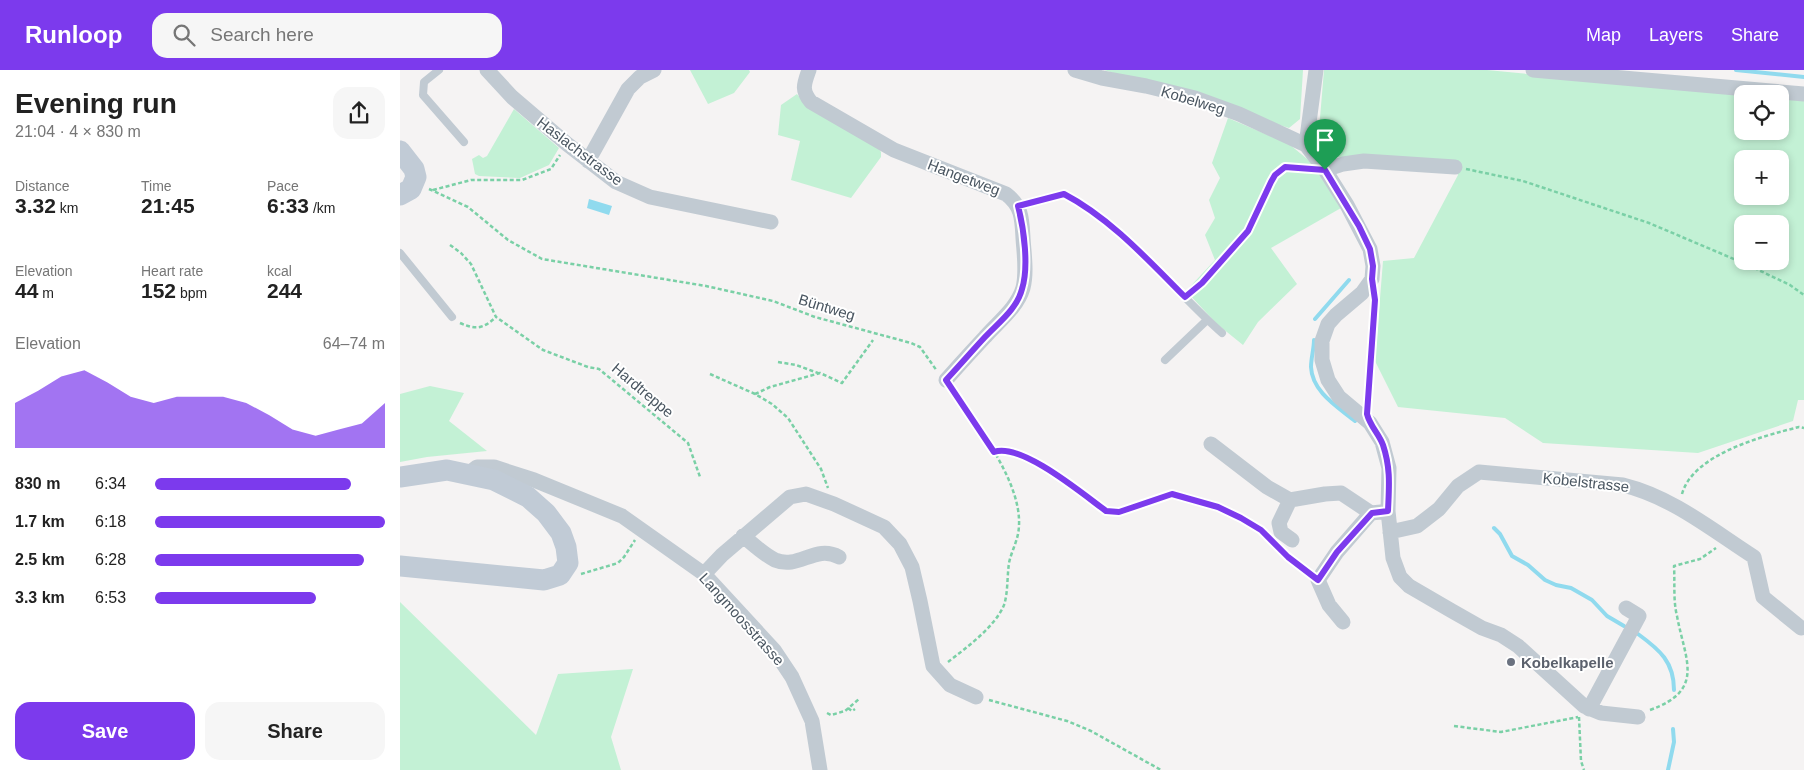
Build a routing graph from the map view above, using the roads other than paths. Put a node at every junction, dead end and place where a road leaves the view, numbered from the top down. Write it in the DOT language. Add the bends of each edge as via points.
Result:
graph roads {
  1 [pos="439,70"];
  2 [pos="654,70"];
  3 [pos="809,70"];
  4 [pos="1075,70"];
  5 [pos="1316,70"];
  6 [pos="1533,70"];
  7 [pos="491,72"];
  8 [pos="1804,94"];
  9 [pos="464,142"];
  10 [pos="1306,146"];
  11 [pos="400,151"];
  12 [pos="588,161"];
  13 [pos="1455,167"];
  14 [pos="1325,170"];
  15 [pos="400,195"];
  16 [pos="1018,206"];
  17 [pos="771,222"];
  18 [pos="400,253"];
  19 [pos="452,317"];
  20 [pos="1207,320"];
  21 [pos="1222,333"];
  22 [pos="1165,360"];
  23 [pos="946,380"];
  24 [pos="1211,444"];
  25 [pos="468,474"];
  26 [pos="400,477"];
  27 [pos="1290,500"];
  28 [pos="1388,511"];
  29 [pos="1372,513"];
  30 [pos="1390,532"];
  31 [pos="743,536"];
  32 [pos="1292,540"];
  33 [pos="840,557"];
  34 [pos="400,566"];
  35 [pos="704,574"];
  36 [pos="1626,608"];
  37 [pos="1343,622"];
  38 [pos="1801,628"];
  39 [pos="976,697"];
  40 [pos="1584,710"];
  41 [pos="1638,717"];
  42 [pos="820,770"];
  1 -- 9 [label="lane" via="424,82 423,95"];
  2 -- 12 [label="street" via="640,77 628,89"];
  3 -- 16 [label="street, Hangetweg" via="803,86 805,96 811,102 894,150 1006,194"];
  4 -- 10 [label="street, Kobelweg" via="1195,98 1239,114"];
  5 -- 10 [label="street"];
  6 -- 8 [label="street"];
  7 -- 12 [label="street, Haslachstrasse" via="512,97"];
  10 -- 14 [label="street"];
  11 -- 15 [label="street" via="416,177 411,189"];
  12 -- 17 [label="street, Haslachstrasse" via="616,182 650,197"];
  13 -- 14 [label="street" via="1364,161"];
  14 -- 28 [label="street" via="1359,226 1370,249 1373,266 1372,279 1362,293 1328,324 1322,341 1322,360 1328,380 1340,397 1370,423 1382,442 1389,468"];
  16 -- 20 [label="lane" via="1064,194 1079,202 1128,241"];
  16 -- 23 [label="street" via="1022,223 1023,289 1005,317"];
  18 -- 19 [label="lane"];
  20 -- 21 [label="lane"];
  20 -- 22 [label="lane"];
  24 -- 27 [label="street" via="1267,487"];
  25 -- 26 [label="street" via="447,470"];
  25 -- 34 [label="street" via="494,480 528,497 546,513 561,533 566,547 568,563 560,575 544,580"];
  25 -- 35 [label="street, Langmoosstrasse" via="477,467 494,467 622,516"];
  27 -- 29 [label="street" via="1341,493"];
  27 -- 32 [label="street" via="1279,523 1281,532"];
  28 -- 29 [label="street"];
  28 -- 30 [label="street"];
  29 -- 37 [label="street" via="1337,552 1318,580 1328,604"];
  30 -- 38 [label="street, Kobelstrasse" via="1417,526 1439,509 1458,486 1479,472 1623,485 1643,490 1678,507 1754,558 1763,597"];
  30 -- 40 [label="street" via="1393,558 1400,577 1409,586 1518,646"];
  31 -- 33 [label="street" via="776,560 796,562 824,552"];
  31 -- 35 [label="street"];
  31 -- 39 [label="street" via="790,497 806,494 884,526 900,544 912,567 933,666 950,685"];
  35 -- 42 [label="street, Langmoosstrasse" via="774,650 792,678 812,721"];
  36 -- 40 [label="street" via="1639,616"];
  40 -- 41 [label="street"];
}
